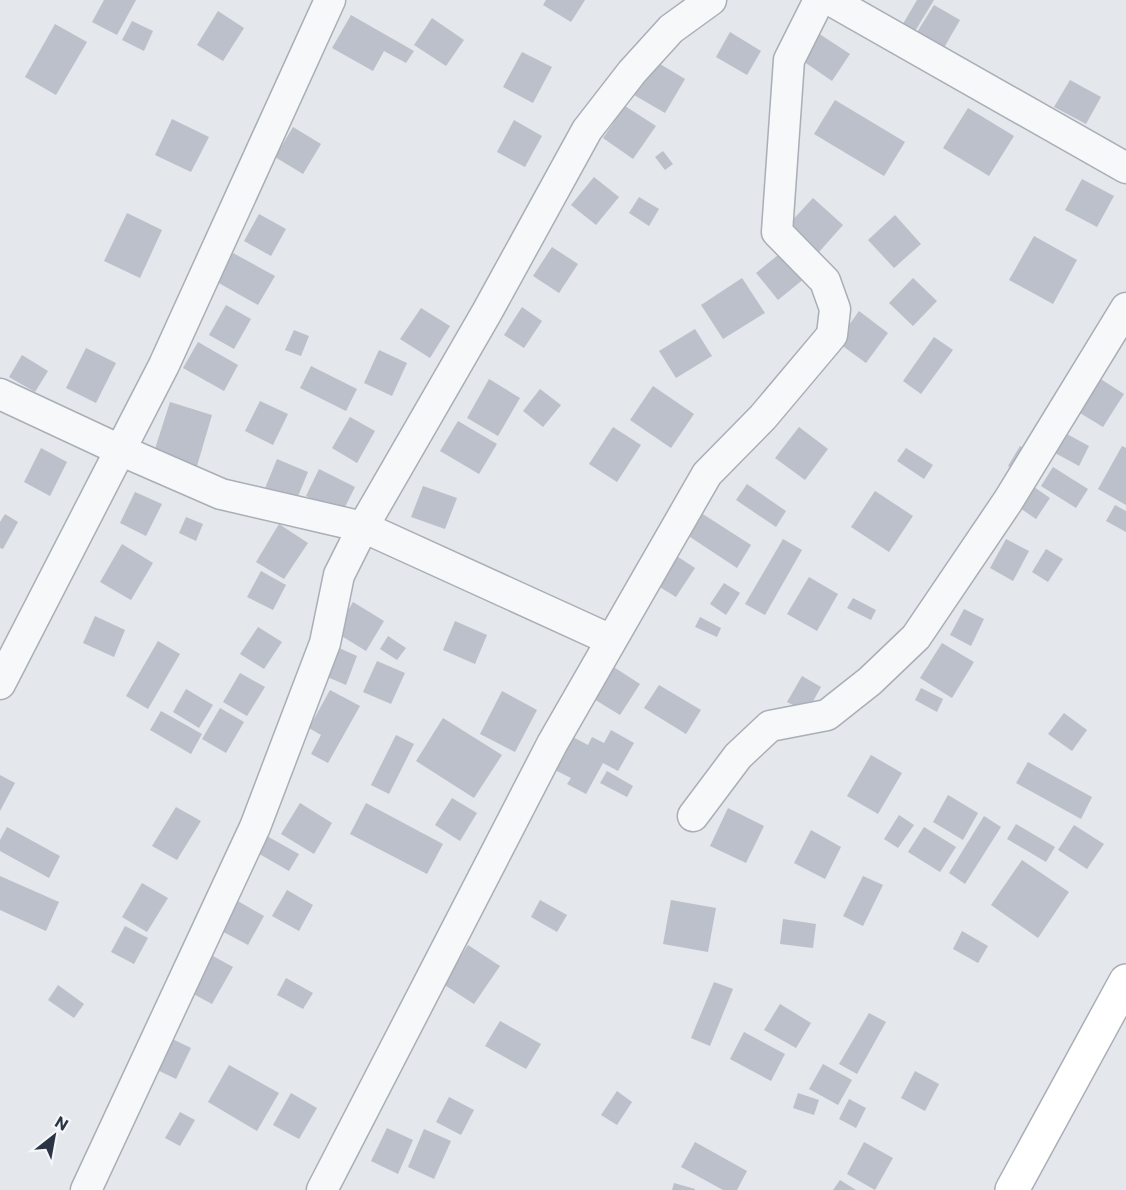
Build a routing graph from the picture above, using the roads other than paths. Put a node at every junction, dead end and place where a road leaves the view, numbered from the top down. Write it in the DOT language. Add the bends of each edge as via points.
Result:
graph roads {
  1 [pos="711,0"];
  2 [pos="819,0"];
  3 [pos="830,0"];
  4 [pos="322,3"];
  5 [pos="1126,168"];
  6 [pos="1126,308"];
  7 [pos="0,394"];
  8 [pos="120,450"];
  9 [pos="363,527"];
  10 [pos="611,640"];
  11 [pos="0,684"];
  12 [pos="693,816"];
  13 [pos="1126,981"];
  14 [pos="86,1190"];
  15 [pos="322,1190"];
  16 [pos="1012,1190"];
  1 -- 9 [label="street" via="671,29 588,130"];
  2 -- 10 [label="street" via="789,60 777,232 825,281 835,309 832,335 763,417 707,474"];
  3 -- 5 [label="street"];
  4 -- 8 [label="street" via="164,365"];
  6 -- 12 [label="street" via="1008,501 916,637 827,715 770,726 738,756"];
  7 -- 8 [label="street"];
  8 -- 9 [label="street" via="221,494"];
  8 -- 11 [label="street"];
  9 -- 10 [label="street"];
  9 -- 14 [label="street" via="339,575 325,643 255,827"];
  10 -- 15 [label="street" via="552,744"];
  13 -- 16 [label="main road"];
}
